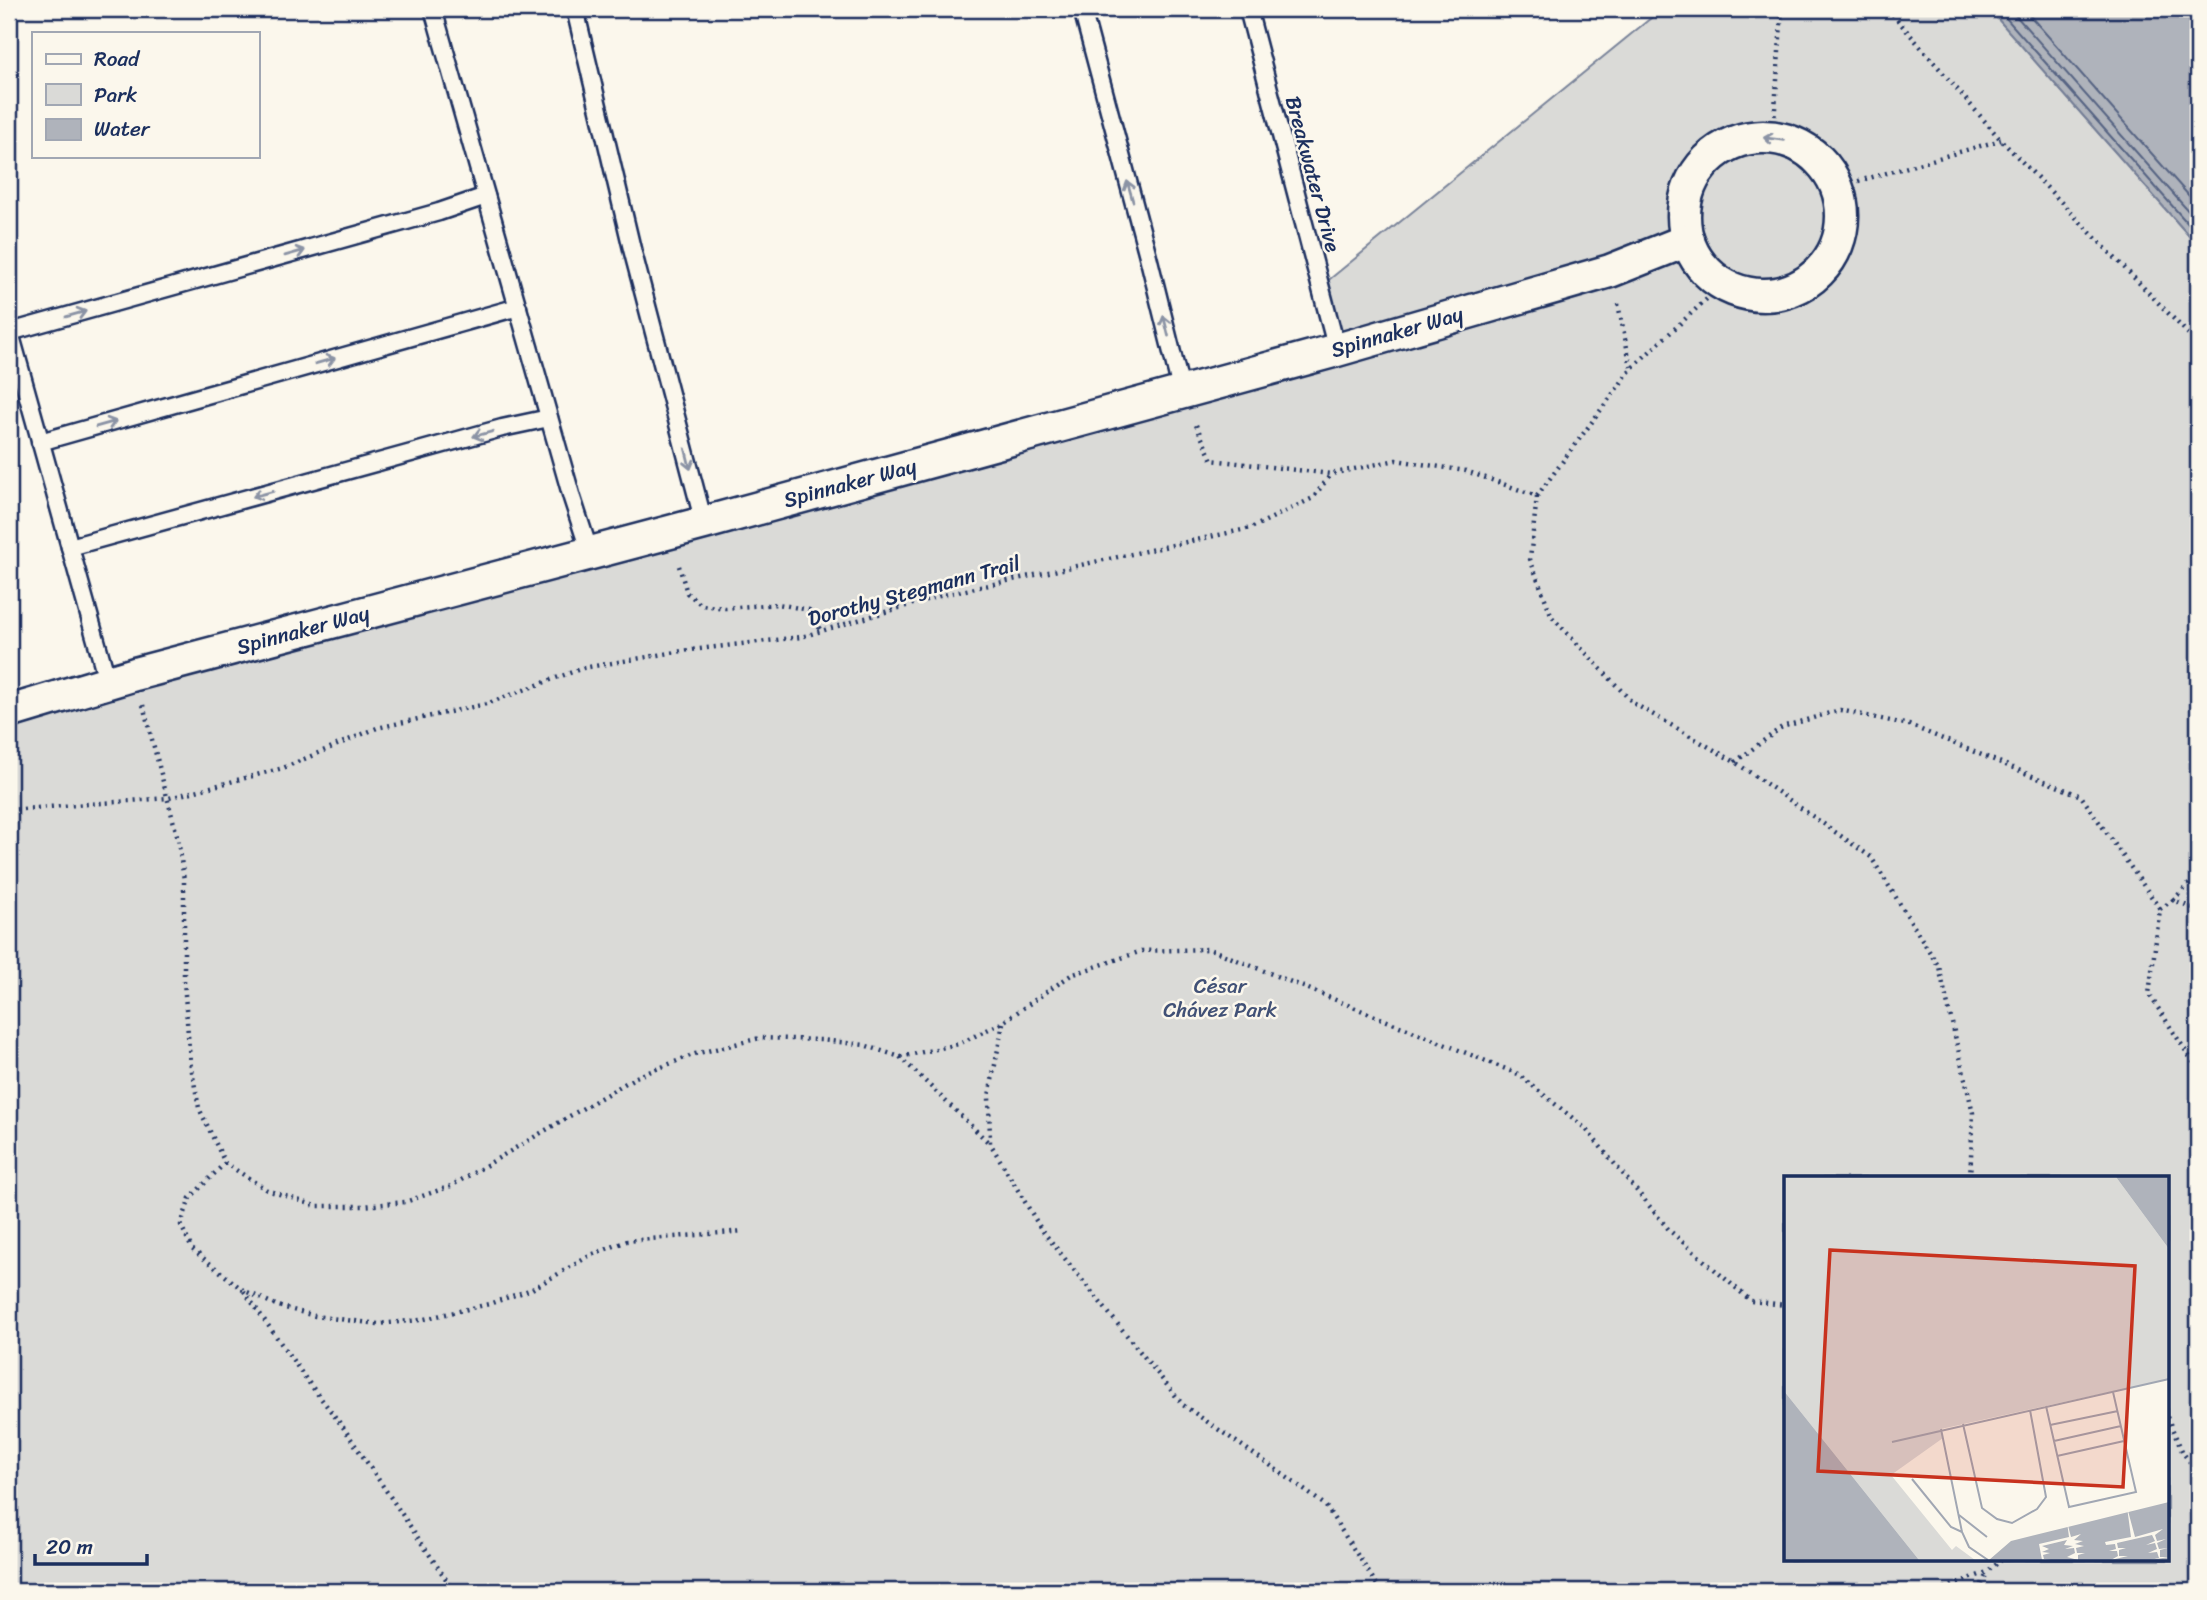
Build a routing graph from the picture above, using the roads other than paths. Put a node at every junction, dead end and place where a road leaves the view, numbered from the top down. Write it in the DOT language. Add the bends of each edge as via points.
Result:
graph roads {
  1 [pos="433,9"];
  2 [pos="575,9"];
  3 [pos="1082,9"];
  4 [pos="1248,9"];
  5 [pos="486,196"];
  6 [pos="1688,240"];
  7 [pos="518,307"];
  8 [pos="9,330"];
  9 [pos="1338,350"];
  10 [pos="1182,393"];
  11 [pos="549,418"];
  12 [pos="40,442"];
  13 [pos="704,523"];
  14 [pos="70,547"];
  15 [pos="590,553"];
  16 [pos="122,679"];
  17 [pos="9,712"];
  1 -- 5 [label="lane"];
  2 -- 13 [label="lane, one-way"];
  10 -- 3 [label="lane, one-way"];
  4 -- 9 [label="lane, Breakwater Drive"];
  5 -- 7 [label="lane"];
  8 -- 5 [label="lane, one-way"];
  6 -- 6 [label="street, one-way" via="1707,272 1723,284 1769,294 1794,289 1815,276 1840,236 1838,187 1828,169 1794,142 1746,138 1722,148 1702,166 1688,188 1684,215"];
  6 -- 9 [label="street, Spinnaker Way" via="1610,271"];
  7 -- 11 [label="lane"];
  12 -- 7 [label="lane, one-way"];
  8 -- 12 [label="lane"];
  9 -- 10 [label="street, Spinnaker Way"];
  10 -- 13 [label="street, Spinnaker Way"];
  11 -- 14 [label="lane, one-way"];
  11 -- 15 [label="lane"];
  12 -- 14 [label="lane"];
  13 -- 15 [label="street, Spinnaker Way"];
  14 -- 16 [label="lane"];
  15 -- 16 [label="street, Spinnaker Way"];
  16 -- 17 [label="street, Spinnaker Way"];
}
